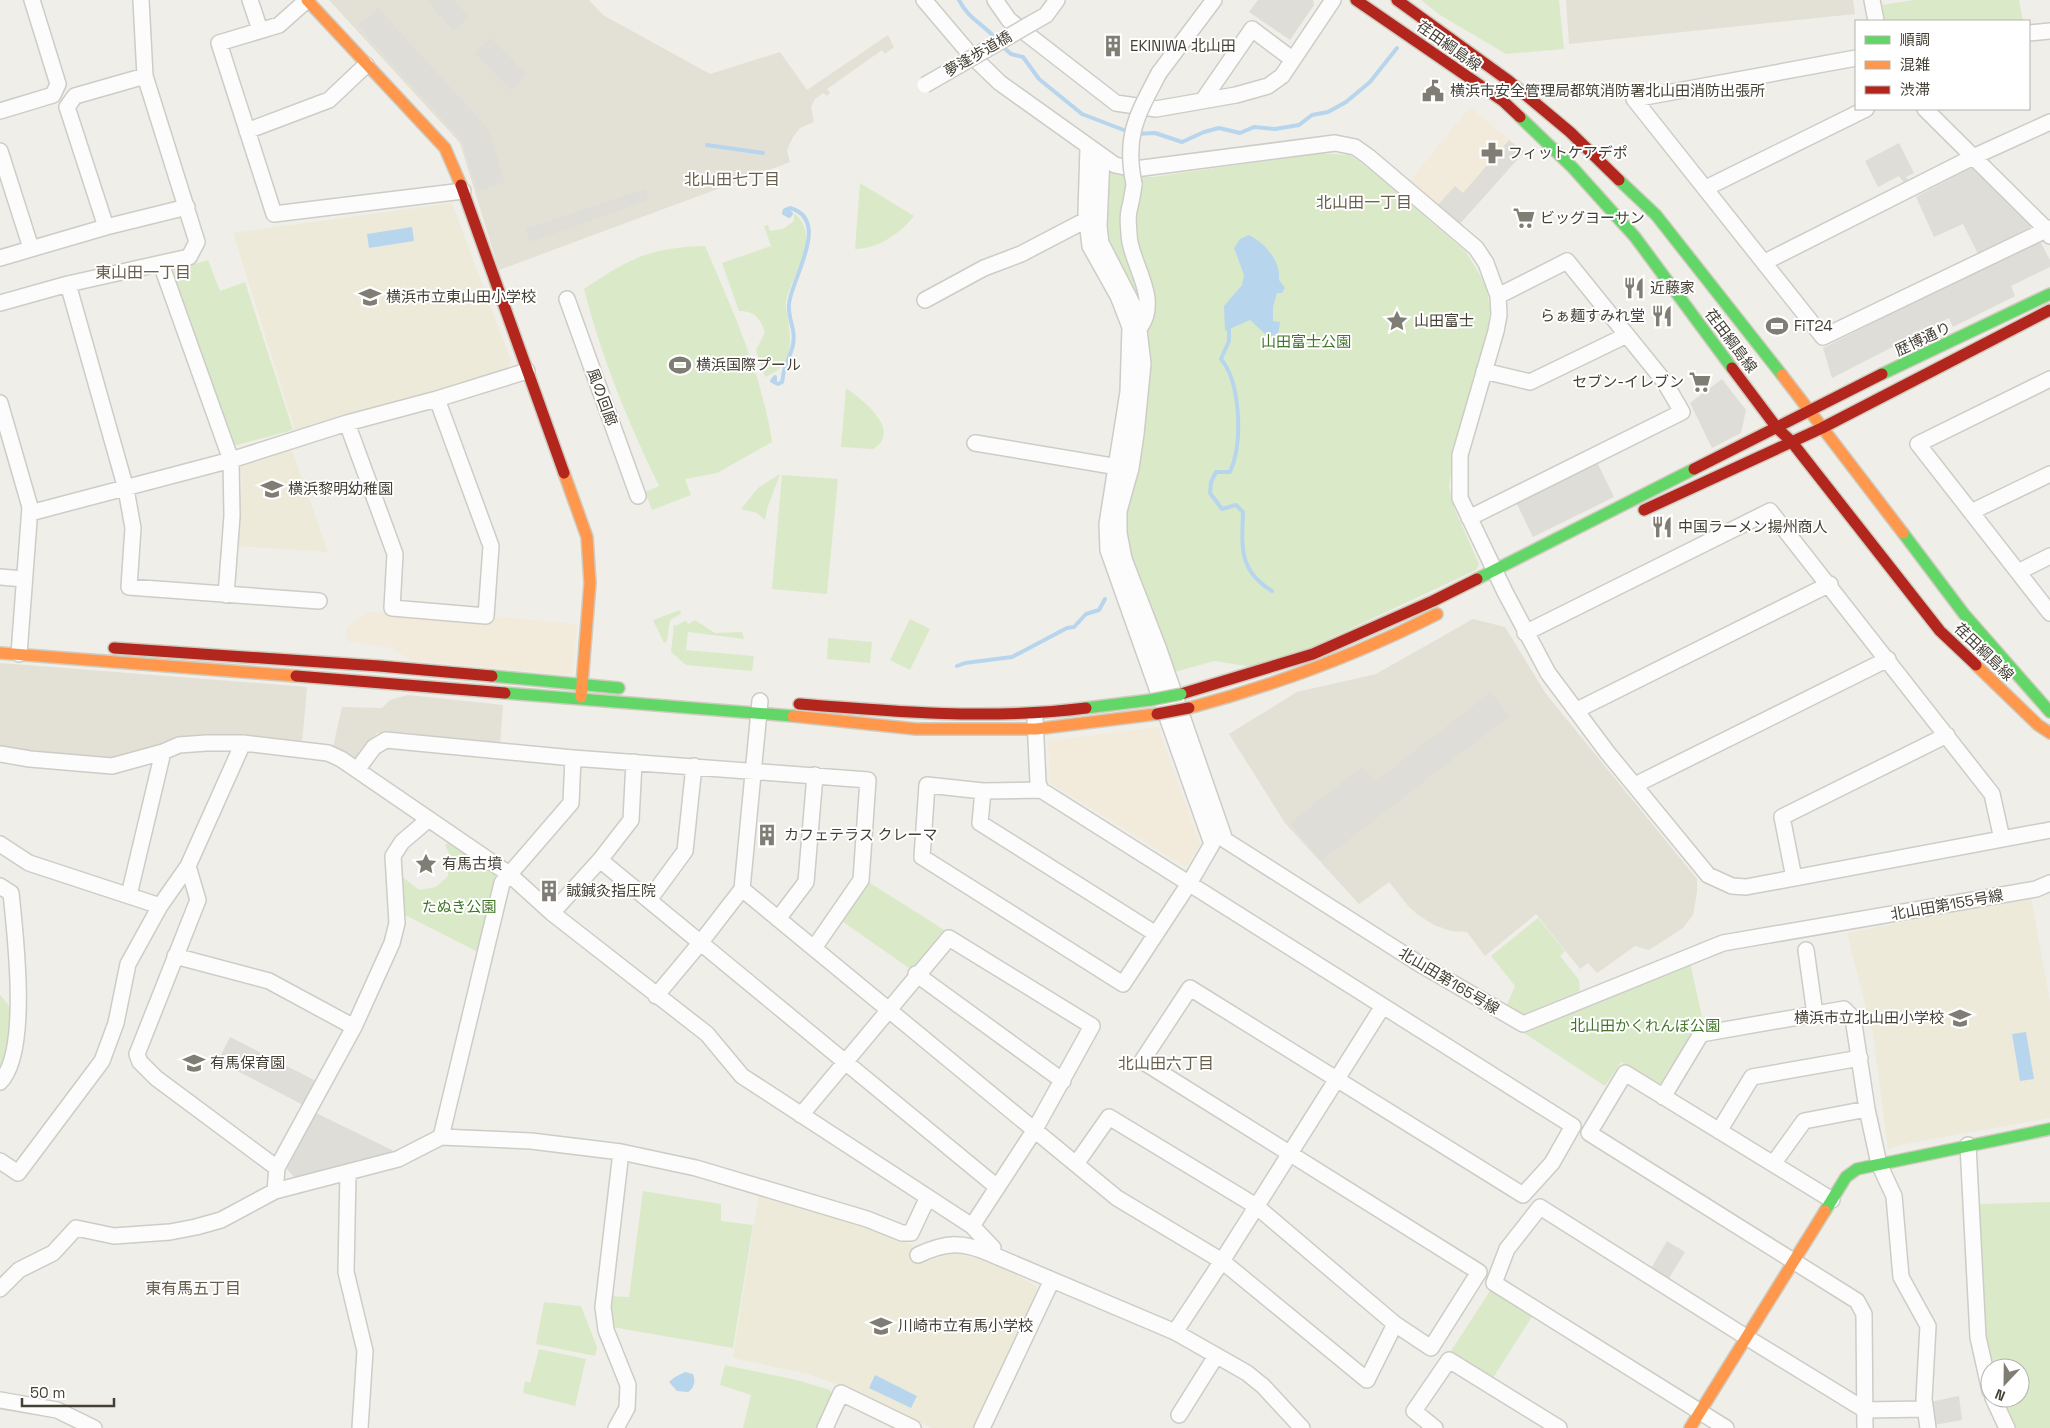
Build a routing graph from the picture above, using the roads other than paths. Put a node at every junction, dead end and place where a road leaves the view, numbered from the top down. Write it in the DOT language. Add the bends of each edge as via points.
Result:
graph roads {
  1 [pos="32,0"];
  2 [pos="141,0"];
  3 [pos="250,0"];
  4 [pos="306,0"];
  5 [pos="924,0"];
  6 [pos="995,0"];
  7 [pos="1057,0"];
  8 [pos="1332,0"];
  9 [pos="1356,0"];
  10 [pos="1397,0"];
  11 [pos="1872,0"];
  12 [pos="1207,3"];
  13 [pos="1876,20"];
  14 [pos="260,30"];
  15 [pos="2050,31"];
  16 [pos="2030,34"];
  17 [pos="1855,58"];
  18 [pos="1292,59"];
  19 [pos="366,65"];
  20 [pos="145,76"];
  21 [pos="925,85"];
  22 [pos="1202,100"];
  23 [pos="1864,110"];
  24 [pos="1926,110"];
  25 [pos="0,111"];
  26 [pos="2050,122"];
  27 [pos="247,130"];
  28 [pos="1088,148"];
  29 [pos="0,151"];
  30 [pos="1102,156"];
  31 [pos="1973,157"];
  32 [pos="1706,188"];
  33 [pos="463,191"];
  34 [pos="187,207"];
  35 [pos="1086,220"];
  36 [pos="106,227"];
  37 [pos="2049,231"];
  38 [pos="32,248"];
  39 [pos="0,258"];
  40 [pos="1765,262"];
  41 [pos="161,264"];
  42 [pos="68,284"];
  43 [pos="2050,294"];
  44 [pos="1498,296"];
  45 [pos="567,299"];
  46 [pos="925,300"];
  47 [pos="0,302"];
  48 [pos="2050,310"];
  49 [pos="1140,327"];
  50 [pos="1627,335"];
  51 [pos="527,371"];
  52 [pos="1484,371"];
  53 [pos="2050,380"];
  54 [pos="437,399"];
  55 [pos="0,403"];
  56 [pos="1809,412"];
  57 [pos="347,423"];
  58 [pos="1777,428"];
  59 [pos="1822,428"];
  60 [pos="1791,441"];
  61 [pos="975,444"];
  62 [pos="232,460"];
  63 [pos="1118,466"];
  64 [pos="2050,474"];
  65 [pos="126,489"];
  66 [pos="638,496"];
  67 [pos="1971,512"];
  68 [pos="30,513"];
  69 [pos="1634,515"];
  70 [pos="1469,518"];
  71 [pos="2050,556"];
  72 [pos="2018,572"];
  73 [pos="0,577"];
  74 [pos="24,579"];
  75 [pos="1498,579"];
  76 [pos="1830,584"];
  77 [pos="226,595"];
  78 [pos="318,601"];
  79 [pos="1447,609"];
  80 [pos="2050,613"];
  81 [pos="1525,633"];
  82 [pos="20,644"];
  83 [pos="103,647"];
  84 [pos="0,653"];
  85 [pos="1888,659"];
  86 [pos="583,685"];
  87 [pos="634,689"];
  88 [pos="1177,693"];
  89 [pos="581,699"];
  90 [pos="787,703"];
  91 [pos="759,704"];
  92 [pos="1577,710"];
  93 [pos="2050,712"];
  94 [pos="1035,722"];
  95 [pos="2050,733"];
  96 [pos="1947,735"];
  97 [pos="243,743"];
  98 [pos="163,752"];
  99 [pos="0,754"];
  100 [pos="573,758"];
  101 [pos="634,762"];
  102 [pos="694,766"];
  103 [pos="357,770"];
  104 [pos="753,770"];
  105 [pos="815,775"];
  106 [pos="1635,785"];
  107 [pos="1041,790"];
  108 [pos="982,791"];
  109 [pos="429,819"];
  110 [pos="2050,830"];
  111 [pos="2002,839"];
  112 [pos="0,844"];
  113 [pos="600,860"];
  114 [pos="188,866"];
  115 [pos="509,874"];
  116 [pos="1794,878"];
  117 [pos="1190,882"];
  118 [pos="2050,883"];
  119 [pos="0,886"];
  120 [pos="742,888"];
  121 [pos="129,895"];
  122 [pos="649,900"];
  123 [pos="160,906"];
  124 [pos="552,913"];
  125 [pos="778,919"];
  126 [pos="1842,924"];
  127 [pos="1156,934"];
  128 [pos="702,942"];
  129 [pos="814,948"];
  130 [pos="1806,950"];
  131 [pos="175,956"];
  132 [pos="916,974"];
  133 [pos="656,996"];
  134 [pos="1382,1006"];
  135 [pos="889,1010"];
  136 [pos="1815,1014"];
  137 [pos="354,1027"];
  138 [pos="1860,1058"];
  139 [pos="846,1062"];
  140 [pos="1336,1078"];
  141 [pos="1063,1081"];
  142 [pos="0,1082"];
  143 [pos="1663,1097"];
  144 [pos="1867,1109"];
  145 [pos="801,1116"];
  146 [pos="2050,1130"];
  147 [pos="1034,1131"];
  148 [pos="1718,1131"];
  149 [pos="441,1137"];
  150 [pos="1968,1144"];
  151 [pos="621,1152"];
  152 [pos="1289,1153"];
  153 [pos="0,1161"];
  154 [pos="1076,1164"];
  155 [pos="1773,1164"];
  156 [pos="1879,1164"];
  157 [pos="277,1168"];
  158 [pos="348,1172"];
  159 [pos="997,1187"];
  160 [pos="274,1191"];
  161 [pos="927,1199"];
  162 [pos="1832,1200"];
  163 [pos="1256,1206"];
  164 [pos="972,1226"];
  165 [pos="991,1254"];
  166 [pos="918,1255"];
  167 [pos="1222,1261"];
  168 [pos="1794,1262"];
  169 [pos="1052,1280"];
  170 [pos="0,1289"];
  171 [pos="1395,1324"];
  172 [pos="1175,1332"];
  173 [pos="1746,1337"];
  174 [pos="1216,1356"];
  175 [pos="1983,1358"];
  176 [pos="0,1400"];
  177 [pos="1998,1408"];
  178 [pos="1926,1409"];
  179 [pos="1865,1410"];
  180 [pos="1700,1412"];
  181 [pos="1178,1415"];
  182 [pos="94,1428"];
  183 [pos="360,1428"];
  184 [pos="616,1428"];
  185 [pos="826,1428"];
  186 [pos="913,1428"];
  187 [pos="982,1428"];
  188 [pos="1302,1428"];
  189 [pos="1435,1428"];
  190 [pos="1559,1428"];
  191 [pos="1690,1428"];
  192 [pos="1726,1428"];
  193 [pos="1865,1428"];
  194 [pos="1928,1428"];
  195 [pos="2007,1428"];
  1 -- 25 [label="street" via="58,84 53,95"];
  2 -- 20 [label="street"];
  3 -- 14 [label="street"];
  4 -- 14 [label="street" via="279,25"];
  4 -- 19 [label="street"];
  5 -- 28 [label="street" via="969,53 1000,83"];
  6 -- 22 [label="street" via="1008,20 1116,103 1156,109"];
  7 -- 21 [label="street, 夢逢歩道橋, bridge" via="1046,15"];
  8 -- 18 [label="street"];
  9 -- 58 [label="street, 荏田綱島線" via="1503,101 1572,168 1635,237"];
  10 -- 56 [label="street, 荏田綱島線" via="1570,132 1656,215 1734,311"];
  11 -- 13 [label="street"];
  12 -- 49 [label="street, bridge" via="1159,73 1139,112 1130,140 1129,158 1134,184 1128,212 1130,246 1144,284 1146,303"];
  14 -- 27 [label="street" via="219,43"];
  15 -- 16 [label="street"];
  17 -- 32 [label="street" via="1634,99"];
  18 -- 22 [label="street" via="1282,76 1260,90"];
  18 -- 22 [label="street" via="1252,29"];
  19 -- 27 [label="street" via="329,100"];
  19 -- 33 [label="street" via="445,148"];
  20 -- 34 [label="street"];
  20 -- 36 [label="street" via="75,96 67,107"];
  23 -- 32 [label="street"];
  24 -- 31 [label="street"];
  26 -- 31 [label="street"];
  27 -- 33 [label="street" via="274,214"];
  28 -- 30 [label="street"];
  28 -- 35 [label="street"];
  29 -- 38 [label="street"];
  30 -- 44 [label="street" via="1115,165 1135,169 1335,143 1355,147 1476,248 1486,263"];
  30 -- 49 [label="street" via="1101,243 1137,313"];
  31 -- 37 [label="street"];
  31 -- 40 [label="street"];
  32 -- 40 [label="street"];
  33 -- 51 [label="street"];
  34 -- 36 [label="street"];
  34 -- 41 [label="street" via="197,242 189,257"];
  35 -- 46 [label="street"];
  35 -- 63 [label="street" via="1090,246 1118,296 1130,327 1128,392"];
  36 -- 38 [label="street"];
  37 -- 40 [label="street" via="1823,337"];
  38 -- 39 [label="street"];
  41 -- 42 [label="street"];
  41 -- 62 [label="street"];
  42 -- 47 [label="street"];
  42 -- 65 [label="street"];
  43 -- 56 [label="street, 歴博通り"];
  44 -- 50 [label="street" via="1566,261"];
  44 -- 52 [label="street" via="1499,315"];
  45 -- 66 [label="street, 風の回廊"];
  48 -- 59 [label="street, 歴博通り"];
  49 -- 88 [label="street" via="1143,364 1136,434 1131,468 1120,502 1118,533 1124,559"];
  50 -- 52 [label="street" via="1530,382"];
  50 -- 70 [label="street" via="1664,381 1682,412"];
  51 -- 54 [label="street"];
  51 -- 86 [label="street" via="587,537 590,582"];
  52 -- 70 [label="street" via="1460,455 1460,498"];
  53 -- 67 [label="street" via="1918,444"];
  54 -- 57 [label="street"];
  54 -- 57 [label="street" via="491,546 486,616 392,608 395,554"];
  55 -- 68 [label="street"];
  56 -- 58 [label="street, 歴博通り"];
  56 -- 59 [label="street, 荏田綱島線"];
  57 -- 62 [label="street"];
  58 -- 60 [label="street, 荏田綱島線"];
  58 -- 75 [label="street, 歴博通り"];
  59 -- 60 [label="street, 歴博通り"];
  59 -- 93 [label="street, 荏田綱島線" via="1964,614"];
  60 -- 69 [label="street, 歴博通り"];
  60 -- 95 [label="street, 荏田綱島線" via="1940,631"];
  61 -- 63 [label="street"];
  62 -- 65 [label="street"];
  62 -- 77 [label="street"];
  63 -- 117 [label="street" via="1107,524 1108,550 1212,844"];
  64 -- 67 [label="street"];
  65 -- 68 [label="street"];
  65 -- 77 [label="street" via="133,528 129,586"];
  67 -- 72 [label="street"];
  68 -- 74 [label="street"];
  70 -- 75 [label="street"];
  71 -- 72 [label="street"];
  72 -- 80 [label="street"];
  73 -- 74 [label="street"];
  74 -- 82 [label="street"];
  75 -- 81 [label="street"];
  75 -- 88 [label="street, 歴博通り" via="1433,601 1313,654"];
  76 -- 81 [label="street" via="1770,511"];
  76 -- 85 [label="street"];
  76 -- 92 [label="street"];
  77 -- 78 [label="street"];
  79 -- 94 [label="street, bridge" via="1365,649 1294,678 1237,696 1157,714"];
  81 -- 92 [label="street" via="1548,673"];
  82 -- 84 [label="street"];
  82 -- 89 [label="street"];
  83 -- 86 [label="street" via="379,666"];
  85 -- 96 [label="street"];
  85 -- 106 [label="street"];
  86 -- 87 [label="street"];
  86 -- 89 [label="street"];
  88 -- 94 [label="street, 歴博通り, bridge"];
  88 -- 126 [label="street, 北山田第165号線" via="1225,840 1418,964 1523,1024 1723,943"];
  89 -- 91 [label="street"];
  90 -- 94 [label="street"];
  91 -- 94 [label="street" via="916,728"];
  91 -- 104 [label="street"];
  92 -- 106 [label="street"];
  94 -- 107 [label="street"];
  96 -- 111 [label="street" via="1992,794"];
  96 -- 116 [label="street" via="1782,817"];
  97 -- 98 [label="street" via="180,745"];
  97 -- 103 [label="street" via="328,753"];
  97 -- 114 [label="street"];
  98 -- 99 [label="street" via="112,766"];
  98 -- 121 [label="street"];
  100 -- 101 [label="street"];
  100 -- 103 [label="street" via="386,740 374,747"];
  100 -- 115 [label="street" via="571,802"];
  101 -- 102 [label="street"];
  101 -- 113 [label="street" via="630,820"];
  102 -- 104 [label="street"];
  102 -- 122 [label="street" via="685,851"];
  103 -- 109 [label="street"];
  104 -- 105 [label="street"];
  104 -- 120 [label="street"];
  105 -- 125 [label="street" via="806,882"];
  105 -- 129 [label="street" via="868,780 861,880"];
  106 -- 116 [label="street" via="1708,875 1732,886 1746,888"];
  107 -- 108 [label="street"];
  107 -- 117 [label="street"];
  108 -- 127 [label="street" via="980,823"];
  108 -- 127 [label="street" via="927,785 922,857 1123,984"];
  109 -- 115 [label="street"];
  109 -- 137 [label="street" via="402,842 394,856 398,923"];
  110 -- 111 [label="street"];
  111 -- 116 [label="street"];
  112 -- 121 [label="street" via="29,863"];
  113 -- 122 [label="street"];
  113 -- 124 [label="street"];
  114 -- 123 [label="street"];
  114 -- 131 [label="street" via="198,900"];
  115 -- 124 [label="street"];
  115 -- 149 [label="street" via="502,883"];
  117 -- 127 [label="street"];
  117 -- 134 [label="street"];
  118 -- 126 [label="street, 北山田第155号線" via="2036,889"];
  119 -- 142 [label="street" via="11,893 19,992 17,1029 8,1069"];
  120 -- 125 [label="street"];
  120 -- 128 [label="street"];
  121 -- 123 [label="street"];
  122 -- 128 [label="street"];
  123 -- 153 [label="street" via="128,964 116,1023 102,1061 18,1173"];
  124 -- 133 [label="street"];
  125 -- 129 [label="street"];
  128 -- 133 [label="street"];
  128 -- 139 [label="street"];
  129 -- 135 [label="street"];
  130 -- 136 [label="street"];
  131 -- 137 [label="street" via="269,981"];
  131 -- 157 [label="street" via="137,1054 140,1062 156,1078"];
  132 -- 135 [label="street"];
  132 -- 141 [label="street"];
  132 -- 141 [label="street" via="949,938 1092,1026"];
  133 -- 145 [label="street" via="706,1034 742,1076"];
  134 -- 140 [label="street"];
  134 -- 140 [label="street" via="1573,1126 1552,1163 1523,1195"];
  135 -- 139 [label="street"];
  135 -- 147 [label="street"];
  136 -- 138 [label="street" via="1850,1012"];
  136 -- 143 [label="street" via="1701,1034"];
  137 -- 157 [label="street"];
  138 -- 144 [label="street"];
  138 -- 148 [label="street" via="1752,1076"];
  139 -- 145 [label="street"];
  139 -- 159 [label="street"];
  140 -- 152 [label="street"];
  140 -- 152 [label="street" via="1190,988 1142,1061"];
  141 -- 147 [label="street"];
  143 -- 148 [label="street"];
  143 -- 168 [label="street" via="1625,1073 1589,1133"];
  144 -- 155 [label="street" via="1804,1120"];
  144 -- 156 [label="street"];
  145 -- 161 [label="street"];
  146 -- 150 [label="street"];
  147 -- 154 [label="street"];
  147 -- 159 [label="street"];
  148 -- 155 [label="street"];
  149 -- 151 [label="street" via="531,1141"];
  149 -- 158 [label="street" via="398,1159"];
  150 -- 156 [label="street"];
  150 -- 175 [label="street" via="1978,1337"];
  151 -- 161 [label="street" via="696,1168 868,1219 902,1233 911,1233"];
  151 -- 184 [label="street" via="603,1307 606,1330 628,1385 627,1408"];
  152 -- 163 [label="street"];
  152 -- 171 [label="street" via="1479,1272 1431,1348"];
  154 -- 163 [label="street" via="1109,1117"];
  154 -- 167 [label="street" via="1117,1198"];
  155 -- 162 [label="street"];
  156 -- 162 [label="street" via="1857,1169 1846,1177"];
  156 -- 178 [label="street" via="1894,1196 1901,1277 1928,1326"];
  157 -- 160 [label="street"];
  158 -- 160 [label="street"];
  158 -- 183 [label="street" via="346,1272 365,1351"];
  159 -- 164 [label="street"];
  160 -- 170 [label="street" via="221,1220 170,1232 114,1236 76,1228 53,1253 19,1270"];
  161 -- 164 [label="street"];
  162 -- 168 [label="street"];
  163 -- 167 [label="street"];
  163 -- 171 [label="street"];
  164 -- 165 [label="street" via="993,1248"];
  165 -- 166 [label="street" via="952,1244 936,1246"];
  165 -- 169 [label="street"];
  167 -- 171 [label="street" via="1367,1380"];
  167 -- 172 [label="street"];
  168 -- 173 [label="street"];
  168 -- 179 [label="street" via="1857,1302 1864,1314"];
  169 -- 172 [label="street"];
  169 -- 187 [label="street"];
  172 -- 174 [label="street"];
  173 -- 179 [label="street"];
  173 -- 180 [label="street"];
  173 -- 180 [label="street" via="1540,1207 1508,1249 1494,1282"];
  174 -- 181 [label="street"];
  174 -- 188 [label="street" via="1263,1386"];
  176 -- 182 [label="street" via="57,1410"];
  177 -- 195 [label="street"];
  178 -- 179 [label="street"];
  178 -- 194 [label="street"];
  179 -- 193 [label="street"];
  180 -- 191 [label="street"];
  180 -- 192 [label="street"];
  185 -- 186 [label="street" via="841,1393"];
  189 -- 190 [label="street" via="1414,1411 1450,1360"];
}
